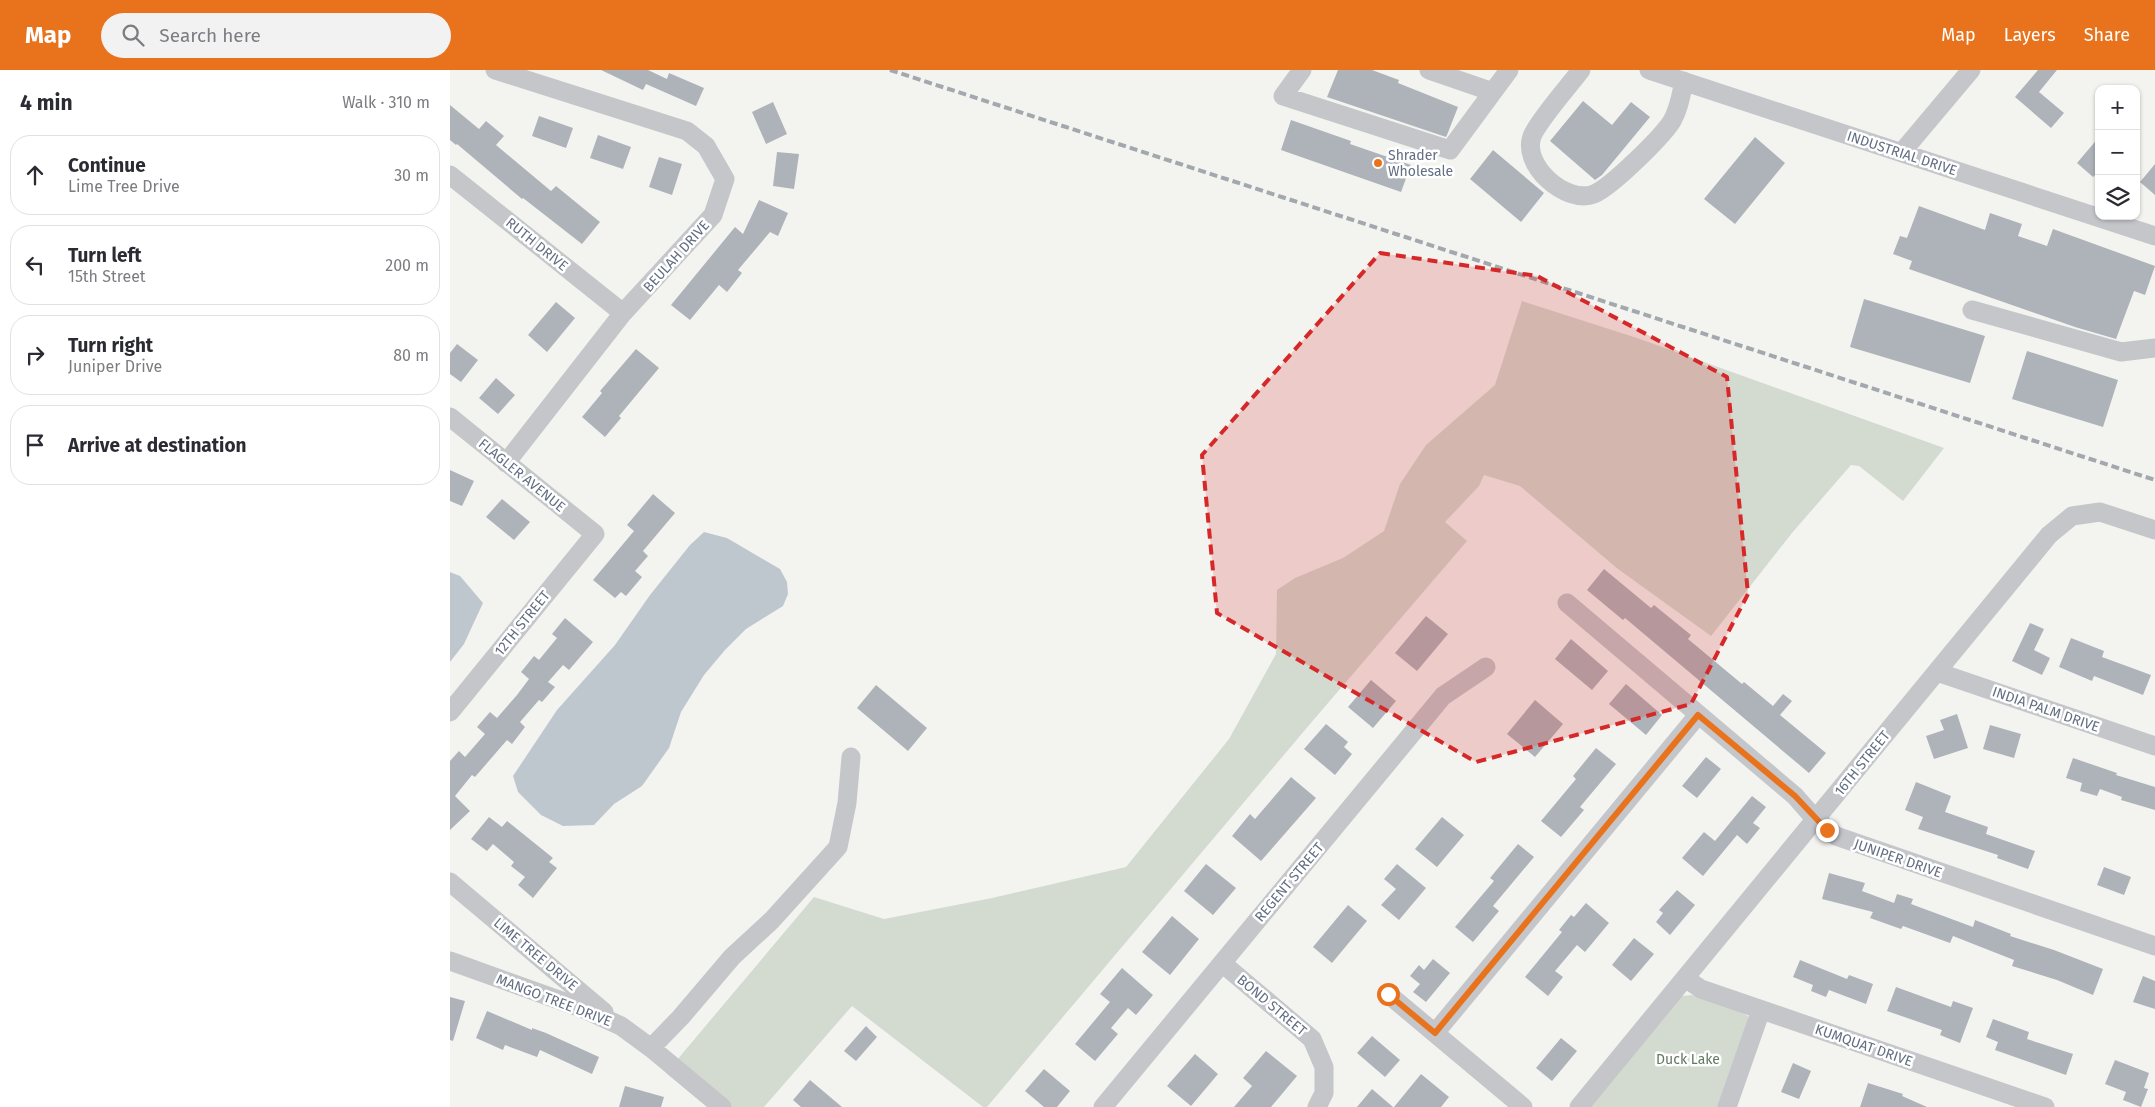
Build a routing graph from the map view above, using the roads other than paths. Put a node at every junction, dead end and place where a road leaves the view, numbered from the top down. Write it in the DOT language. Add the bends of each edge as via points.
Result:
graph roads {
  1 [pos="495,70"];
  2 [pos="1302,70"];
  3 [pos="1429,70"];
  4 [pos="1509,70"];
  5 [pos="1582,70"];
  6 [pos="1649,70"];
  7 [pos="1970,70"];
  8 [pos="1684,81"];
  9 [pos="1492,92"];
  10 [pos="1902,152"];
  11 [pos="450,175"];
  12 [pos="2155,236"];
  13 [pos="1972,310"];
  14 [pos="623,313"];
  15 [pos="2155,348"];
  16 [pos="450,417"];
  17 [pos="450,430"];
  18 [pos="478,439"];
  19 [pos="506,463"];
  20 [pos="2155,530"];
  21 [pos="595,534"];
  22 [pos="1567,604"];
  23 [pos="1486,667"];
  24 [pos="1937,672"];
  25 [pos="450,712"];
  26 [pos="1698,715"];
  27 [pos="2155,746"];
  28 [pos="851,757"];
  29 [pos="1816,820"];
  30 [pos="450,882"];
  31 [pos="2155,946"];
  32 [pos="450,961"];
  33 [pos="1222,963"];
  34 [pos="1685,978"];
  35 [pos="1388,994"];
  36 [pos="1761,1010"];
  37 [pos="621,1026"];
  38 [pos="1435,1033"];
  39 [pos="651,1048"];
  40 [pos="722,1107"];
  41 [pos="1103,1107"];
  42 [pos="1318,1107"];
  43 [pos="1523,1107"];
  44 [pos="1579,1107"];
  45 [pos="1727,1107"];
  46 [pos="2045,1107"];
  1 -- 14 [label="street, BEULAH DRIVE" via="686,131 706,146 725,179 713,215"];
  2 -- 9 [label="street" via="1282,96 1450,150"];
  3 -- 9 [label="street"];
  4 -- 9 [label="street"];
  5 -- 8 [label="street" via="1533,134 1530,147 1536,166 1548,179 1570,193 1580,195 1594,194 1636,161 1655,141 1672,121"];
  6 -- 8 [label="street, INDUSTRIAL DRIVE"];
  7 -- 10 [label="street"];
  8 -- 10 [label="street, INDUSTRIAL DRIVE"];
  10 -- 12 [label="street, INDUSTRIAL DRIVE"];
  11 -- 14 [label="street, RUTH DRIVE"];
  13 -- 15 [label="street" via="2121,352"];
  14 -- 19 [label="street, BEULAH DRIVE"];
  16 -- 18 [label="street, FLAGLER AVENUE"];
  17 -- 18 [label="street"];
  18 -- 19 [label="street, FLAGLER AVENUE"];
  19 -- 21 [label="street, FLAGLER AVENUE"];
  20 -- 24 [label="street, 16TH STREET" via="2100,512 2072,516 2049,535"];
  21 -- 25 [label="street, 12TH STREET"];
  22 -- 26 [label="street, JUNIPER DRIVE"];
  23 -- 33 [label="street, REGENT STREET" via="1443,696"];
  24 -- 27 [label="street, INDIA PALM DRIVE"];
  24 -- 29 [label="street, 16TH STREET"];
  26 -- 29 [label="street, JUNIPER DRIVE" via="1795,796"];
  26 -- 38 [label="street"];
  28 -- 39 [label="street" via="847,803 838,847 772,920 732,957"];
  29 -- 31 [label="street, JUNIPER DRIVE" via="1836,836"];
  29 -- 34 [label="street, 16TH STREET"];
  30 -- 37 [label="street, LIME TREE DRIVE"];
  32 -- 37 [label="street, MANGO TREE DRIVE" via="584,1009"];
  33 -- 41 [label="street, REGENT STREET"];
  33 -- 42 [label="street, BOND STREET" via="1312,1039 1324,1067 1324,1093"];
  34 -- 36 [label="street, KUMQUAT DRIVE" via="1701,989"];
  34 -- 44 [label="street, 16TH STREET"];
  35 -- 38 [label="street"];
  36 -- 45 [label="street"];
  36 -- 46 [label="street, KUMQUAT DRIVE"];
  37 -- 39 [label="street, MANGO TREE DRIVE"];
  38 -- 43 [label="street"];
  39 -- 40 [label="street, MANGO TREE DRIVE"];
}
